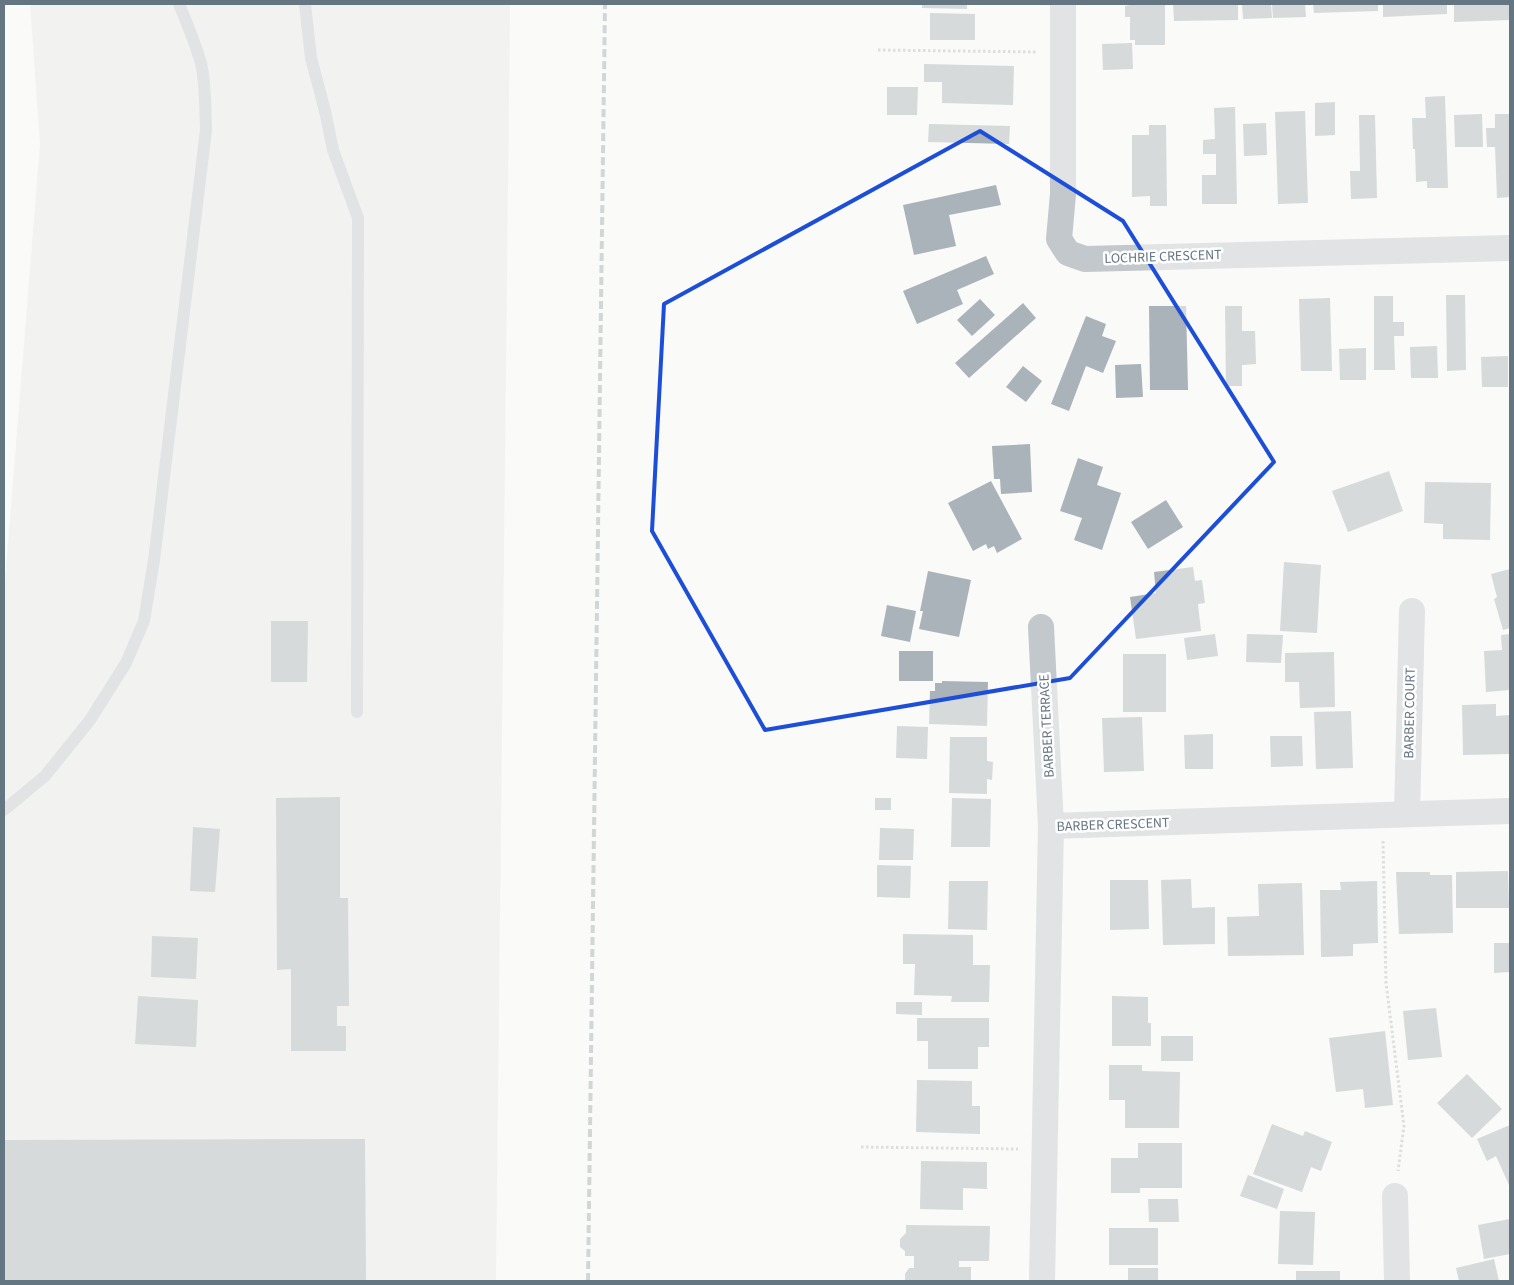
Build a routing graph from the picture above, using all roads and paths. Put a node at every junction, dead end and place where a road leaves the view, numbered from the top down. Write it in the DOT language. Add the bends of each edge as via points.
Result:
graph roads {
  1 [pos="179,4"];
  2 [pos="305,4"];
  3 [pos="1063,4"];
  4 [pos="878,50"];
  5 [pos="1039,52"];
  6 [pos="1510,248"];
  7 [pos="1412,611"];
  8 [pos="1041,627"];
  9 [pos="357,712"];
  10 [pos="4,810"];
  11 [pos="1510,811"];
  12 [pos="1407,814"];
  13 [pos="1380,816"];
  14 [pos="1051,826"];
  15 [pos="861,1147"];
  16 [pos="1022,1149"];
  17 [pos="1396,1196"];
  18 [pos="1042,1281"];
  19 [pos="1397,1281"];
  1 -- 10 [label="lane" via="201,65 206,130 144,620 126,663 90,720 45,776"];
  2 -- 9 [label="lane" via="310,58 333,150 358,218"];
  3 -- 6 [label="street, LOCHRIE CRESCENT" via="1064,194 1059,238 1068,253 1085,259"];
  4 -- 5 [label="path"];
  7 -- 12 [label="street, BARBER COURT"];
  8 -- 14 [label="street, BARBER TERRACE"];
  11 -- 12 [label="street, BARBER CRESCENT"];
  12 -- 13 [label="street, BARBER CRESCENT"];
  13 -- 14 [label="street, BARBER CRESCENT"];
  13 -- 17 [label="path" via="1386,983 1404,1126"];
  14 -- 18 [label="street, BARBER CRESCENT"];
  15 -- 16 [label="path"];
  17 -- 19 [label="street"];
}
